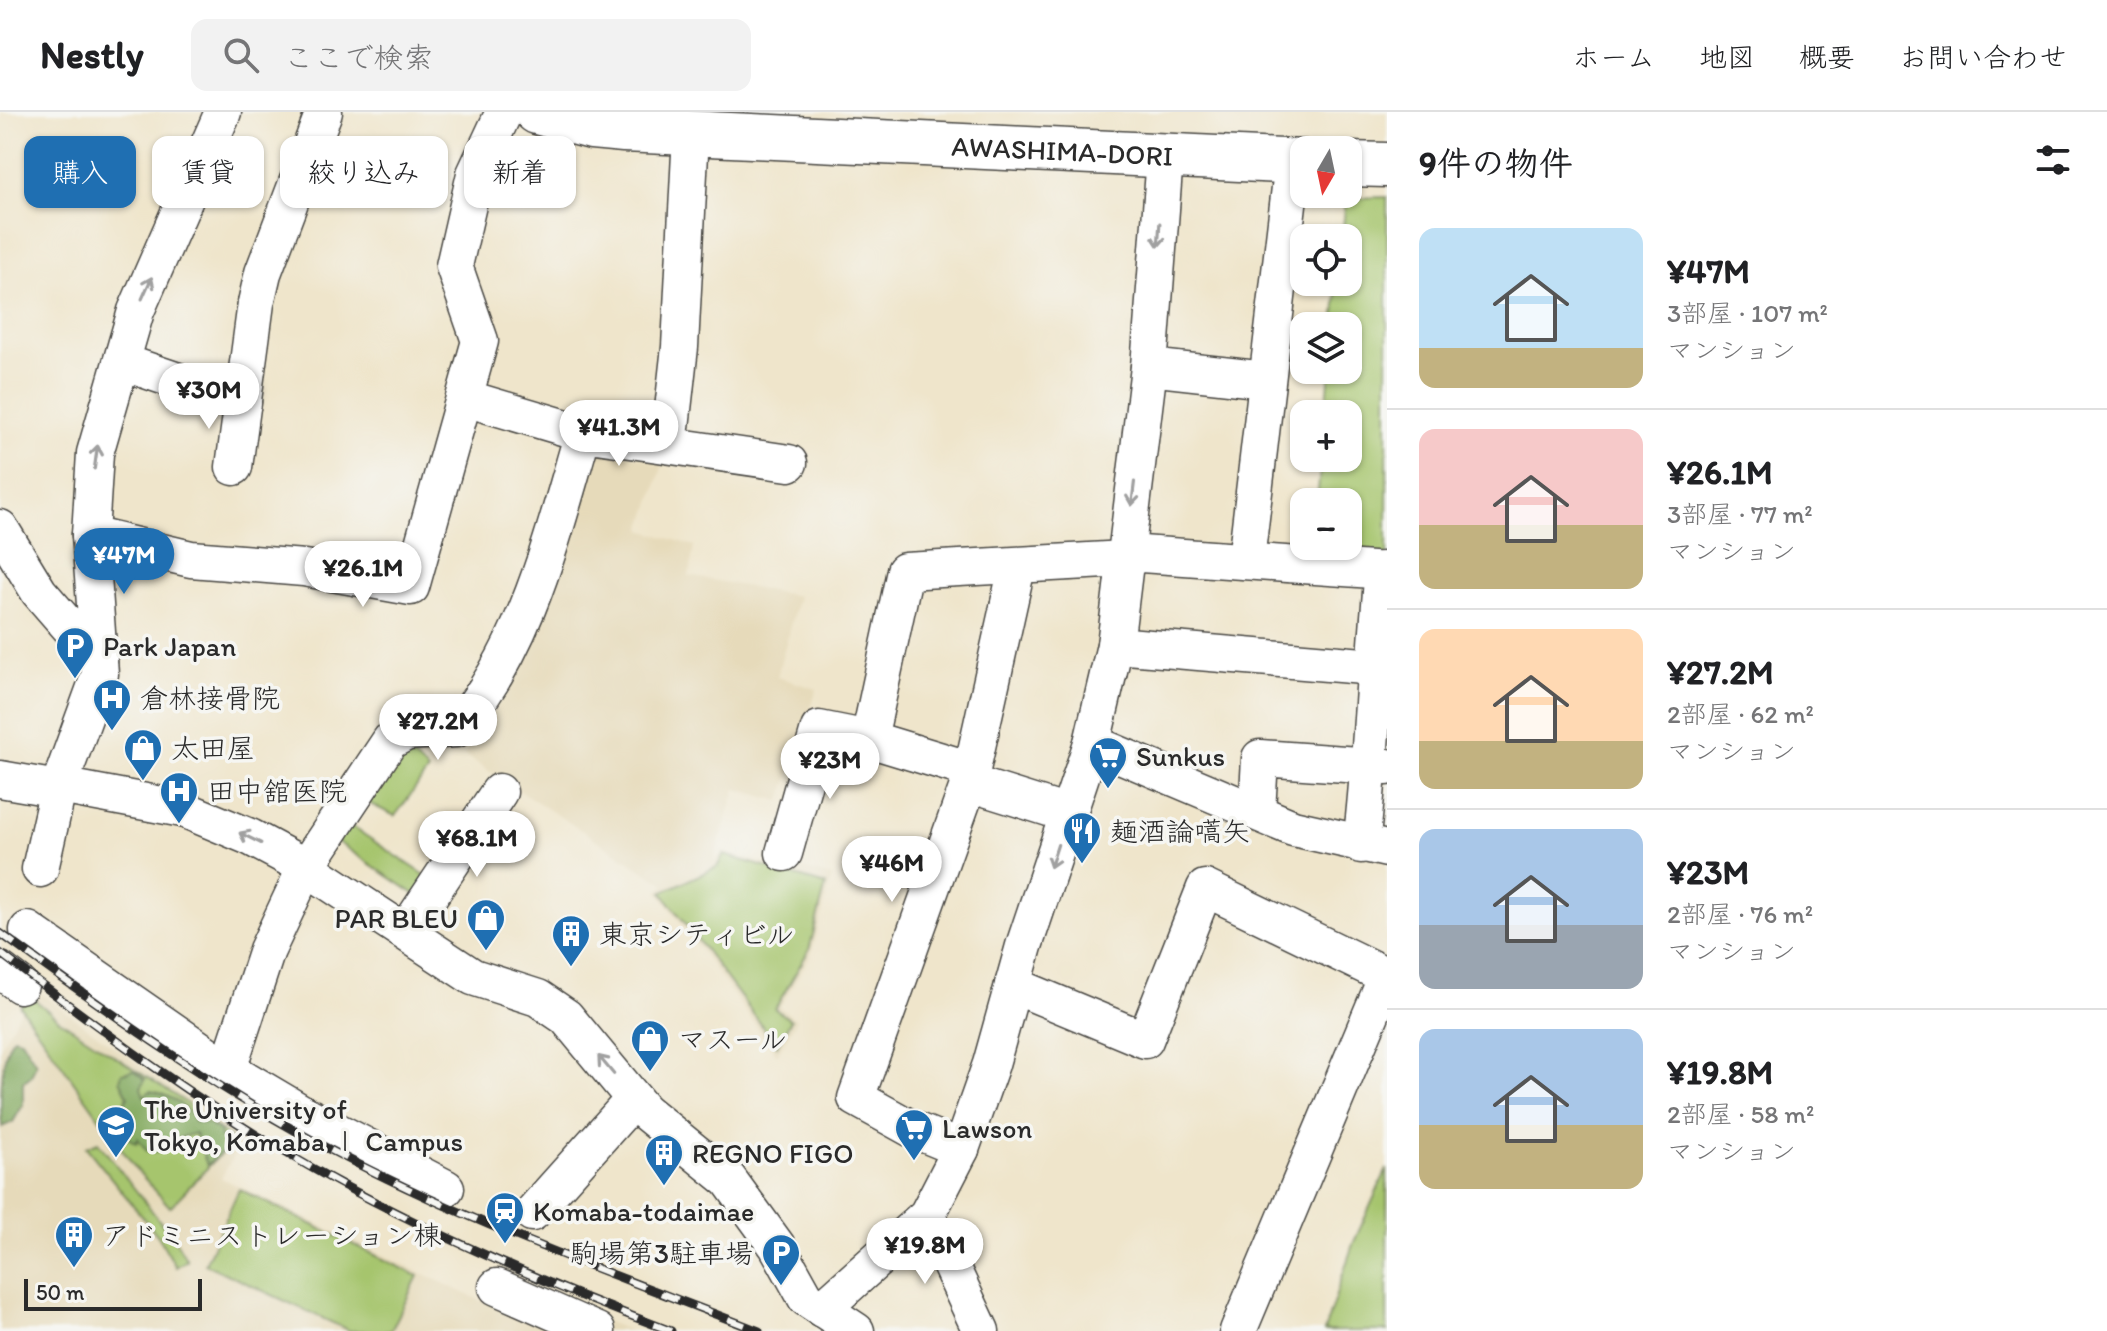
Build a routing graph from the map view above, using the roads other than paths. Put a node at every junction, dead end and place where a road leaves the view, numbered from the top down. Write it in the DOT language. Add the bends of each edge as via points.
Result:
graph roads {
  1 [pos="223,112"];
  2 [pos="324,112"];
  3 [pos="504,112"];
  4 [pos="537,112"];
  5 [pos="848,127"];
  6 [pos="691,134"];
  7 [pos="1165,157"];
  8 [pos="1290,162"];
  9 [pos="1362,164"];
  10 [pos="1387,165"];
  11 [pos="1291,208"];
  12 [pos="122,362"];
  13 [pos="1149,367"];
  14 [pos="1266,380"];
  15 [pos="465,398"];
  16 [pos="243,403"];
  17 [pos="583,433"];
  18 [pos="669,445"];
  19 [pos="789,463"];
  20 [pos="234,467"];
  21 [pos="0,528"];
  22 [pos="90,535"];
  23 [pos="1125,559"];
  24 [pos="1246,560"];
  25 [pos="1017,567"];
  26 [pos="1385,570"];
  27 [pos="1115,645"];
  28 [pos="99,661"];
  29 [pos="1380,667"];
  30 [pos="869,739"];
  31 [pos="1092,743"];
  32 [pos="1379,766"];
  33 [pos="970,777"];
  34 [pos="0,779"];
  35 [pos="58,789"];
  36 [pos="499,792"];
  37 [pos="1257,812"];
  38 [pos="1068,814"];
  39 [pos="1374,847"];
  40 [pos="784,853"];
  41 [pos="306,867"];
  42 [pos="40,869"];
  43 [pos="28,930"];
  44 [pos="406,931"];
  45 [pos="1013,985"];
  46 [pos="228,1069"];
  47 [pos="634,1099"];
  48 [pos="961,1149"];
  49 [pos="446,1188"];
  50 [pos="532,1213"];
  51 [pos="927,1215"];
  52 [pos="497,1287"];
  53 [pos="822,1309"];
  54 [pos="597,1331"];
  55 [pos="856,1331"];
  56 [pos="981,1331"];
  57 [pos="1238,1331"];
  12 -- 1 [label="street, one-way" via="136,311"];
  2 -- 16 [label="street" via="263,273"];
  3 -- 15 [label="street" via="475,174 454,266 480,341"];
  4 -- 6 [label="main road, AWASHIMA-DORI" via="592,127"];
  5 -- 6 [label="main road, AWASHIMA-DORI"];
  5 -- 7 [label="main road, AWASHIMA-DORI"];
  6 -- 18 [label="street" via="680,347"];
  7 -- 8 [label="main road, AWASHIMA-DORI"];
  7 -- 13 [label="street, one-way"];
  9 -- 10 [label="main road"];
  11 -- 14 [label="street"];
  12 -- 16 [label="street"];
  22 -- 12 [label="street, one-way" via="95,453"];
  13 -- 14 [label="street"];
  13 -- 23 [label="street, one-way"];
  14 -- 24 [label="street"];
  15 -- 17 [label="street"];
  15 -- 22 [label="street" via="411,587 304,568 191,559"];
  16 -- 20 [label="street"];
  17 -- 18 [label="street"];
  17 -- 41 [label="street" via="552,537 501,667 456,729 407,732 390,741"];
  18 -- 19 [label="street"];
  21 -- 28 [label="street" via="39,592"];
  22 -- 28 [label="street"];
  23 -- 24 [label="street" via="1141,554"];
  23 -- 25 [label="street"];
  23 -- 27 [label="street"];
  24 -- 26 [label="street"];
  25 -- 30 [label="street" via="905,571"];
  25 -- 33 [label="street"];
  26 -- 29 [label="street"];
  27 -- 29 [label="street"];
  27 -- 31 [label="street"];
  28 -- 35 [label="street" via="100,674"];
  29 -- 32 [label="street"];
  30 -- 33 [label="street"];
  30 -- 40 [label="street" via="819,729"];
  31 -- 37 [label="street"];
  31 -- 38 [label="street"];
  32 -- 37 [label="street" via="1260,758"];
  32 -- 39 [label="street"];
  33 -- 38 [label="street"];
  33 -- 48 [label="street" via="856,1098"];
  34 -- 35 [label="street"];
  41 -- 35 [label="street, one-way" via="183,809"];
  35 -- 42 [label="street"];
  36 -- 44 [label="street"];
  37 -- 39 [label="street" via="1293,828"];
  38 -- 45 [label="street, one-way"];
  41 -- 44 [label="street"];
  41 -- 46 [label="street" via="267,950"];
  43 -- 46 [label="street"];
  47 -- 44 [label="street, one-way" via="566,1017 538,998 473,977"];
  45 -- 48 [label="street"];
  45 -- 57 [label="street" via="1145,1040 1205,888 1387,976"];
  46 -- 49 [label="street"];
  47 -- 50 [label="street"];
  47 -- 53 [label="street" via="729,1180 777,1246 806,1298"];
  48 -- 51 [label="street"];
  51 -- 53 [label="street"];
  51 -- 56 [label="street"];
  52 -- 54 [label="street"];
  53 -- 55 [label="street"];
}
